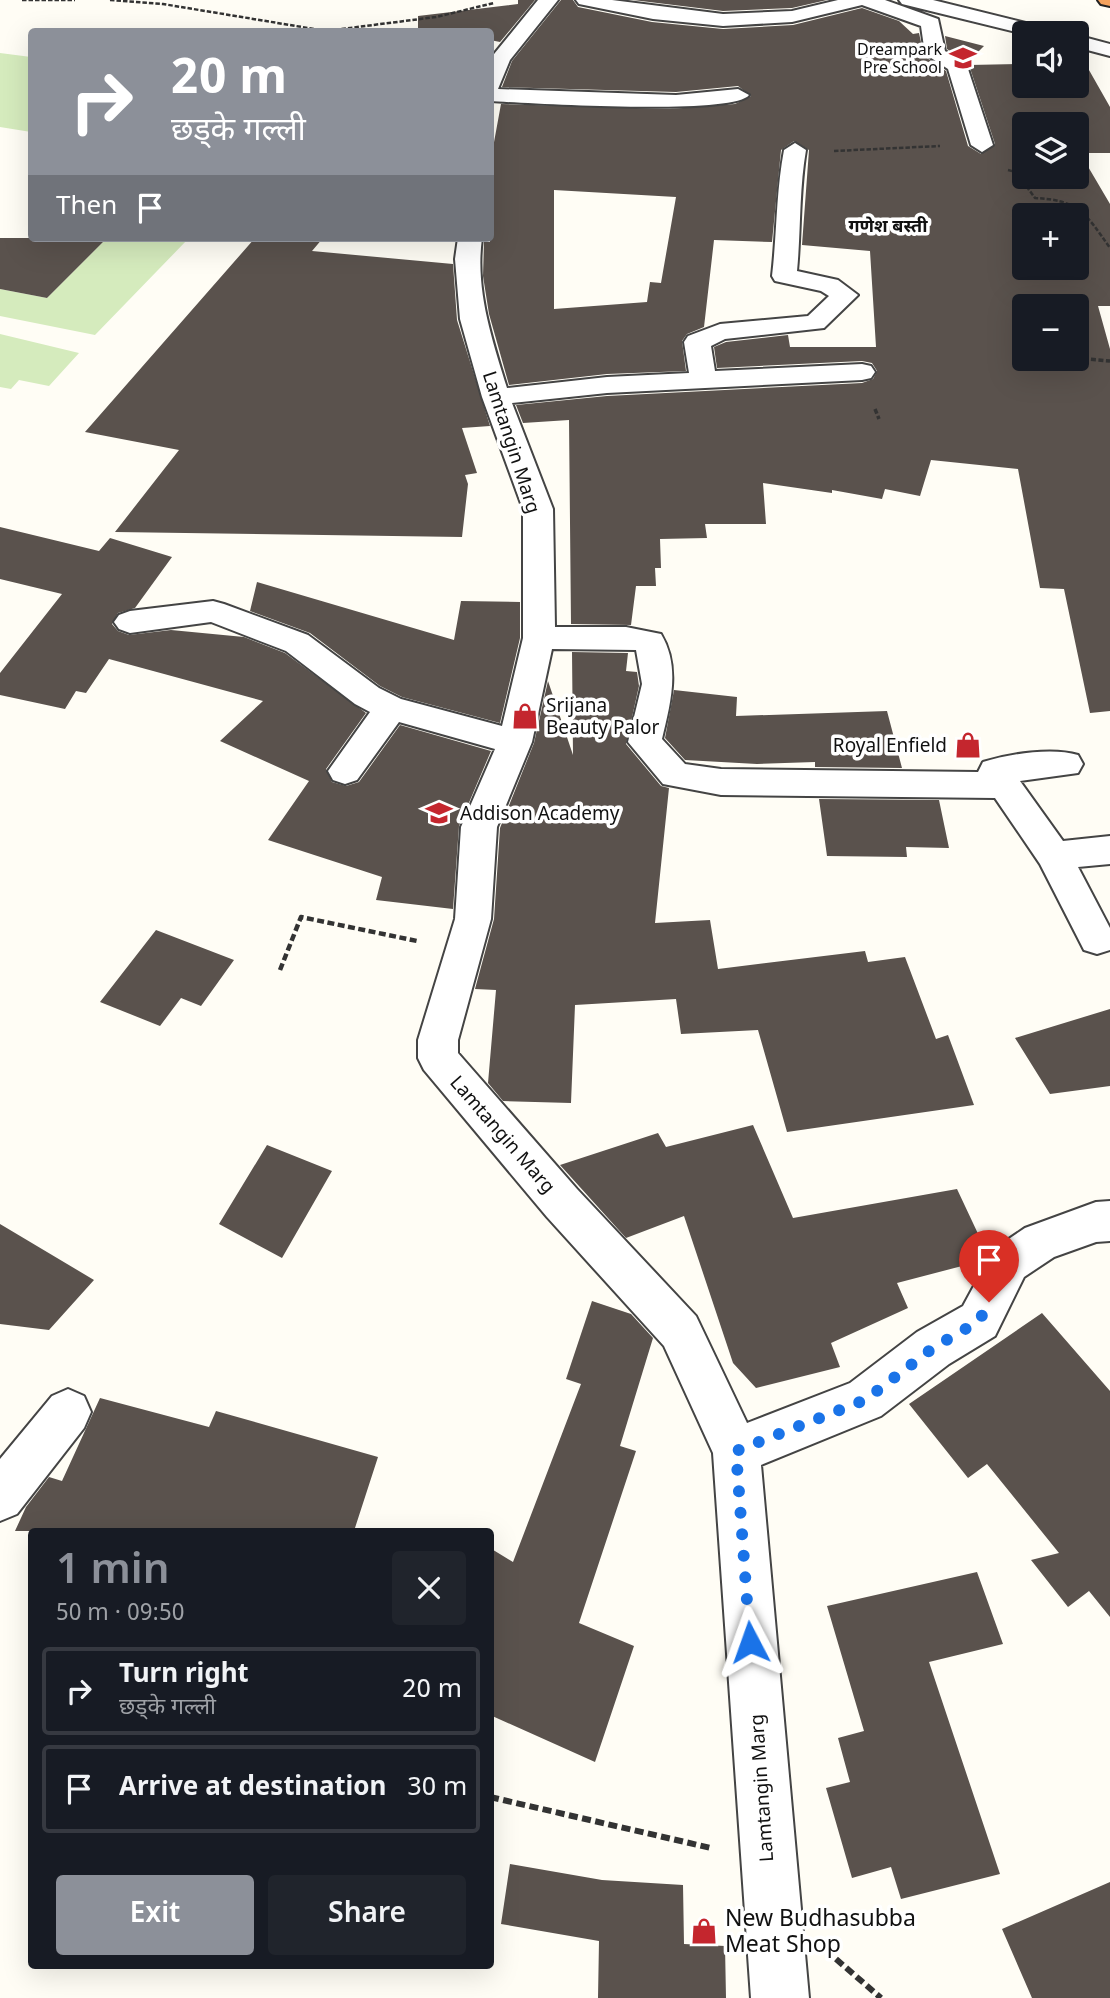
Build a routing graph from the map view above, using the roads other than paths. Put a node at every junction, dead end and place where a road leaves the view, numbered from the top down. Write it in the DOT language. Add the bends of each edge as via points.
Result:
graph roads {
  1 [pos="548,0"];
  2 [pos="586,0"];
  3 [pos="858,0"];
  4 [pos="867,0"];
  5 [pos="909,0"];
  6 [pos="1012,25"];
  7 [pos="1089,44"];
  8 [pos="1110,50"];
  9 [pos="494,75"];
  10 [pos="738,94"];
  11 [pos="494,95"];
  12 [pos="982,145"];
  13 [pos="794,150"];
  14 [pos="469,242"];
  15 [pos="862,372"];
  16 [pos="704,379"];
  17 [pos="496,397"];
  18 [pos="130,622"];
  19 [pos="538,638"];
  20 [pos="391,708"];
  21 [pos="515,742"];
  22 [pos="1066,764"];
  23 [pos="345,771"];
  24 [pos="987,785"];
  25 [pos="1110,850"];
  26 [pos="1054,856"];
  27 [pos="1097,939"];
  28 [pos="1110,1221"];
  29 [pos="68,1412"];
  30 [pos="736,1451"];
  31 [pos="0,1497"];
  32 [pos="780,1998"];
  1 -- 9 [label="street" via="500,59"];
  2 -- 3 [label="street" via="640,12 711,18 794,16"];
  4 -- 12 [label="street" via="931,23 935,54 957,66"];
  5 -- 6 [label="street"];
  7 -- 8 [label="street"];
  10 -- 11 [label="street" via="676,102"];
  13 -- 16 [label="street" via="784,276 829,285 845,295 815,323 720,332 697,342"];
  14 -- 17 [label="street, Lamtangin Marg" via="473,319"];
  15 -- 16 [label="street"];
  16 -- 17 [label="street"];
  17 -- 19 [label="street, Lamtangin Marg" via="538,509"];
  18 -- 20 [label="street" via="213,611 297,643 366,696"];
  19 -- 21 [label="street, Lamtangin Marg"];
  19 -- 24 [label="street" via="650,642 658,684 645,742 675,775 721,782"];
  20 -- 21 [label="street"];
  20 -- 23 [label="street"];
  21 -- 30 [label="street, Lamtangin Marg" via="479,827 473,919 438,1040 438,1058 680,1331"];
  22 -- 24 [label="street" via="995,771"];
  24 -- 26 [label="street"];
  25 -- 26 [label="street"];
  26 -- 27 [label="street"];
  28 -- 30 [label="street" via="1040,1242 1009,1263 979,1321 933,1348 865,1400"];
  29 -- 31 [label="street"];
  30 -- 32 [label="street, Lamtangin Marg"];
}
